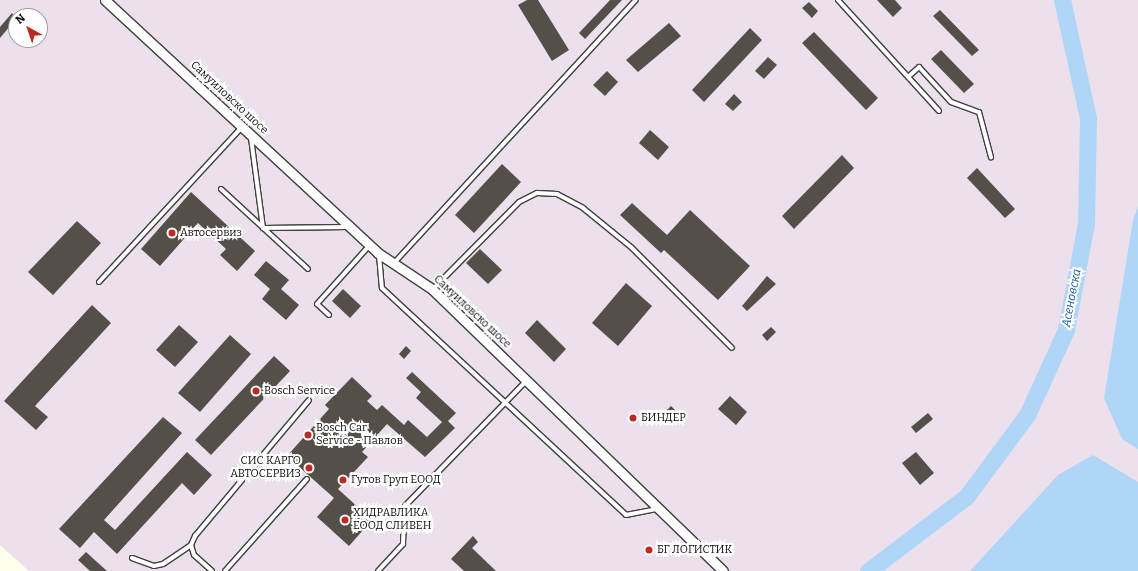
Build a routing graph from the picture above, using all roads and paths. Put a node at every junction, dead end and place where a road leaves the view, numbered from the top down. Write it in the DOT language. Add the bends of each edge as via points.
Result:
graph roads {
  1 [pos="105,0"];
  2 [pos="636,0"];
  3 [pos="838,0"];
  4 [pos="908,77"];
  5 [pos="940,111"];
  6 [pos="242,127"];
  7 [pos="251,135"];
  8 [pos="991,157"];
  9 [pos="221,189"];
  10 [pos="350,227"];
  11 [pos="263,228"];
  12 [pos="370,245"];
  13 [pos="378,253"];
  14 [pos="394,263"];
  15 [pos="308,269"];
  16 [pos="99,282"];
  17 [pos="432,289"];
  18 [pos="329,315"];
  19 [pos="732,348"];
  20 [pos="527,380"];
  21 [pos="308,400"];
  22 [pos="505,402"];
  23 [pos="307,480"];
  24 [pos="660,508"];
  25 [pos="191,545"];
  26 [pos="132,558"];
  27 [pos="212,571"];
  28 [pos="225,571"];
  29 [pos="378,571"];
  30 [pos="723,571"];
  1 -- 6 [label="street, Самуиловско шосе"];
  2 -- 14 [label="lane"];
  3 -- 4 [label="lane"];
  4 -- 5 [label="lane"];
  4 -- 8 [label="lane" via="919,67 951,102 979,112"];
  6 -- 7 [label="street, Самуиловско шосе"];
  6 -- 16 [label="lane"];
  7 -- 10 [label="street, Самуиловско шосе"];
  7 -- 11 [label="lane"];
  9 -- 11 [label="lane"];
  10 -- 11 [label="lane"];
  10 -- 12 [label="street, Самуиловско шосе"];
  11 -- 15 [label="lane"];
  12 -- 13 [label="street, Самуиловско шосе"];
  12 -- 18 [label="lane" via="317,304"];
  13 -- 14 [label="street, Самуиловско шосе"];
  13 -- 22 [label="lane" via="382,288"];
  14 -- 17 [label="street, Самуиловско шосе"];
  17 -- 19 [label="lane" via="519,202 537,193 557,194 582,208 632,248"];
  17 -- 20 [label="street, Самуиловско шосе"];
  20 -- 22 [label="lane"];
  20 -- 24 [label="street, Самуиловско шосе"];
  21 -- 25 [label="lane"];
  22 -- 24 [label="lane" via="626,515"];
  22 -- 29 [label="lane" via="404,507 403,544"];
  23 -- 28 [label="lane"];
  24 -- 30 [label="street, Самуиловско шосе"];
  25 -- 26 [label="lane" via="163,564 154,566"];
  25 -- 27 [label="lane" via="194,554"];
}
